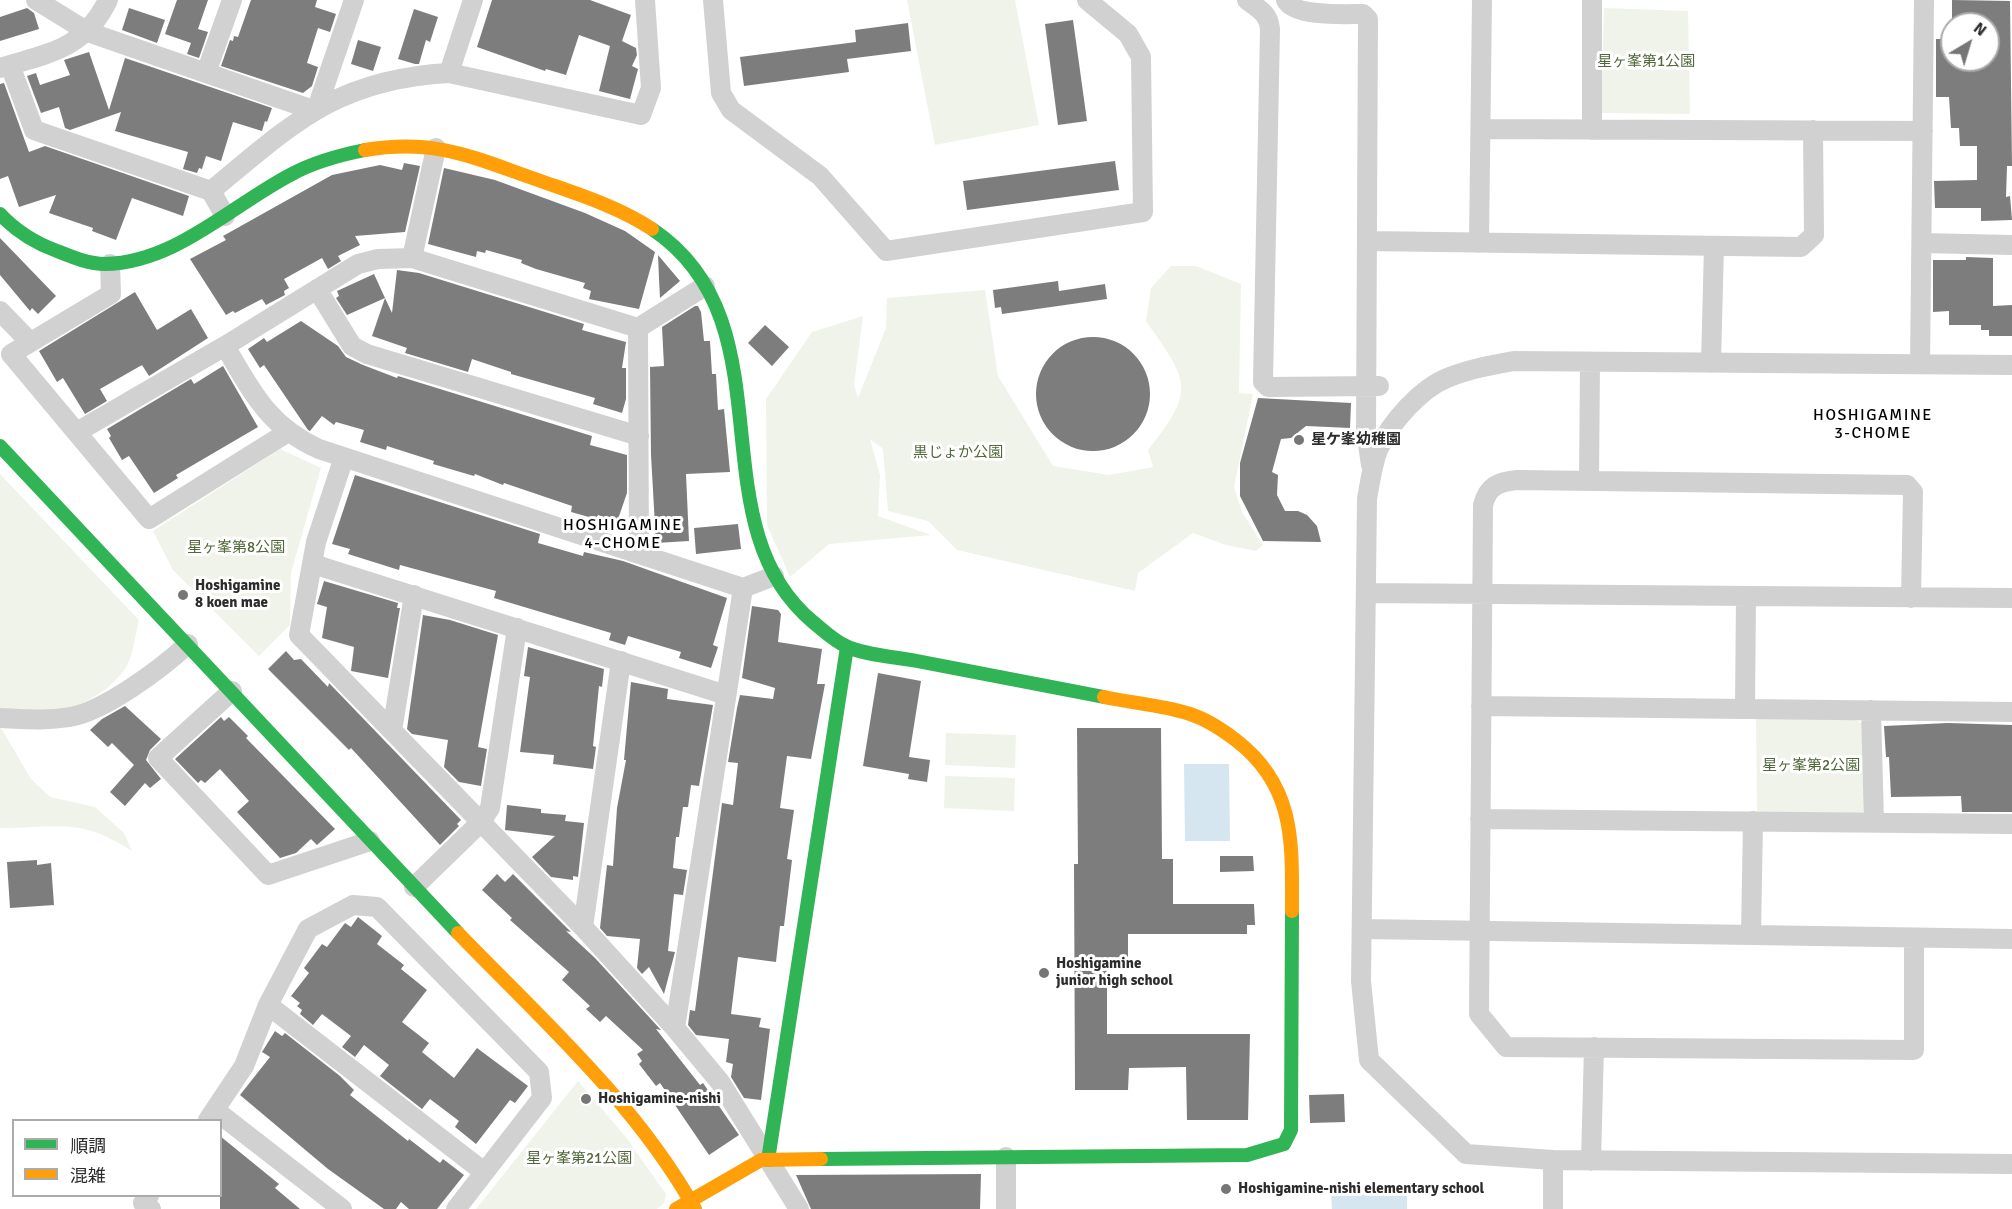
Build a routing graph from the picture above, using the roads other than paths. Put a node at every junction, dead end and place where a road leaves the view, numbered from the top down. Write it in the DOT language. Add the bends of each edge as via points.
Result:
graph roads {
  1 [pos="36,0"];
  2 [pos="108,0"];
  3 [pos="232,0"];
  4 [pos="354,0"];
  5 [pos="473,0"];
  6 [pos="645,0"];
  7 [pos="712,0"];
  8 [pos="1087,0"];
  9 [pos="1247,0"];
  10 [pos="1286,0"];
  11 [pos="1482,0"];
  12 [pos="1592,0"];
  13 [pos="1924,0"];
  14 [pos="88,32"];
  15 [pos="5,67"];
  16 [pos="206,73"];
  17 [pos="449,73"];
  18 [pos="315,109"];
  19 [pos="1481,129"];
  20 [pos="1592,130"];
  21 [pos="1813,130"];
  22 [pos="1923,131"];
  23 [pos="436,148"];
  24 [pos="211,191"];
  25 [pos="0,214"];
  26 [pos="225,216"];
  27 [pos="1367,242"];
  28 [pos="1479,243"];
  29 [pos="1922,243"];
  30 [pos="2012,245"];
  31 [pos="1714,246"];
  32 [pos="412,258"];
  33 [pos="110,264"];
  34 [pos="705,286"];
  35 [pos="317,289"];
  36 [pos="0,311"];
  37 [pos="638,328"];
  38 [pos="30,342"];
  39 [pos="225,346"];
  40 [pos="1590,362"];
  41 [pos="1711,363"];
  42 [pos="1920,364"];
  43 [pos="2012,365"];
  44 [pos="1373,386"];
  45 [pos="77,432"];
  46 [pos="288,432"];
  47 [pos="639,436"];
  48 [pos="0,446"];
  49 [pos="344,457"];
  50 [pos="1371,471"];
  51 [pos="1589,481"];
  52 [pos="639,554"];
  53 [pos="312,564"];
  54 [pos="774,576"];
  55 [pos="743,588"];
  56 [pos="1366,593"];
  57 [pos="1482,594"];
  58 [pos="414,595"];
  59 [pos="1746,596"];
  60 [pos="1911,598"];
  61 [pos="2012,598"];
  62 [pos="517,628"];
  63 [pos="188,644"];
  64 [pos="847,647"];
  65 [pos="621,661"];
  66 [pos="232,691"];
  67 [pos="726,694"];
  68 [pos="1481,706"];
  69 [pos="1745,709"];
  70 [pos="1871,710"];
  71 [pos="2012,712"];
  72 [pos="0,718"];
  73 [pos="392,731"];
  74 [pos="1480,819"];
  75 [pos="1753,821"];
  76 [pos="1874,822"];
  77 [pos="480,823"];
  78 [pos="2012,824"];
  79 [pos="370,841"];
  80 [pos="414,887"];
  81 [pos="583,927"];
  82 [pos="1362,929"];
  83 [pos="1480,931"];
  84 [pos="1751,935"];
  85 [pos="1914,938"];
  86 [pos="2012,939"];
  87 [pos="268,1005"];
  88 [pos="675,1028"];
  89 [pos="1594,1047"];
  90 [pos="212,1116"];
  91 [pos="222,1123"];
  92 [pos="1006,1157"];
  93 [pos="768,1160"];
  94 [pos="1554,1161"];
  95 [pos="1590,1161"];
  96 [pos="2012,1164"];
  97 [pos="484,1172"];
  98 [pos="148,1197"];
  99 [pos="693,1204"];
  100 [pos="151,1209"];
  101 [pos="342,1209"];
  102 [pos="456,1209"];
  103 [pos="676,1209"];
  104 [pos="799,1209"];
  105 [pos="1006,1209"];
  106 [pos="1553,1209"];
  1 -- 14 [label="street"];
  2 -- 14 [label="street"];
  3 -- 16 [label="street"];
  4 -- 18 [label="street"];
  5 -- 17 [label="street"];
  6 -- 17 [label="street" via="651,88 641,115"];
  7 -- 8 [label="street" via="724,101 820,177 886,251 1143,212 1141,57 1128,34"];
  9 -- 44 [label="street" via="1263,12 1270,29 1263,382 1268,387"];
  10 -- 27 [label="street" via="1301,11 1363,14 1368,19"];
  11 -- 19 [label="street"];
  12 -- 20 [label="street"];
  13 -- 22 [label="street"];
  14 -- 15 [label="street" via="65,46"];
  14 -- 16 [label="street"];
  15 -- 24 [label="street" via="34,130"];
  16 -- 18 [label="street"];
  17 -- 18 [label="street" via="369,85"];
  18 -- 24 [label="street" via="292,123"];
  19 -- 20 [label="street"];
  19 -- 28 [label="street"];
  20 -- 21 [label="street"];
  21 -- 22 [label="street"];
  21 -- 31 [label="street" via="1814,235 1801,247"];
  22 -- 29 [label="street"];
  23 -- 26 [label="street" via="398,146 329,160 294,173"];
  23 -- 32 [label="street"];
  23 -- 34 [label="street" via="460,152 614,206 649,225 675,246"];
  24 -- 26 [label="street"];
  25 -- 33 [label="street" via="27,238 48,248 77,259"];
  26 -- 33 [label="street" via="152,255"];
  27 -- 28 [label="street"];
  27 -- 44 [label="street"];
  28 -- 31 [label="street"];
  29 -- 30 [label="street"];
  29 -- 42 [label="street"];
  31 -- 41 [label="street"];
  32 -- 35 [label="street" via="358,264"];
  32 -- 37 [label="street"];
  33 -- 38 [label="street" via="111,294"];
  34 -- 37 [label="street"];
  34 -- 54 [label="street" via="724,323 734,362 753,526"];
  35 -- 39 [label="street"];
  35 -- 47 [label="street" via="352,346 368,354"];
  36 -- 38 [label="street"];
  37 -- 47 [label="street"];
  38 -- 45 [label="street" via="11,354"];
  39 -- 45 [label="street"];
  39 -- 46 [label="street" via="257,401"];
  40 -- 41 [label="street"];
  40 -- 50 [label="street" via="1514,361 1446,378 1408,408 1379,448"];
  40 -- 51 [label="street"];
  41 -- 42 [label="street"];
  42 -- 43 [label="street"];
  44 -- 50 [label="street" via="1366,431"];
  45 -- 46 [label="street" via="149,519"];
  46 -- 49 [label="street" via="311,446"];
  47 -- 52 [label="street"];
  48 -- 63 [label="street"];
  49 -- 52 [label="street"];
  49 -- 53 [label="street"];
  50 -- 56 [label="street"];
  51 -- 57 [label="street" via="1516,480 1493,486 1483,504"];
  51 -- 60 [label="street" via="1907,485 1913,492"];
  52 -- 55 [label="street"];
  53 -- 58 [label="street"];
  53 -- 73 [label="street" via="299,635"];
  54 -- 55 [label="street"];
  54 -- 64 [label="street" via="819,629"];
  55 -- 67 [label="street"];
  56 -- 57 [label="street"];
  56 -- 82 [label="street"];
  57 -- 59 [label="street"];
  57 -- 68 [label="street"];
  58 -- 62 [label="street"];
  58 -- 73 [label="street"];
  59 -- 60 [label="street"];
  59 -- 69 [label="street"];
  60 -- 61 [label="street"];
  62 -- 65 [label="street"];
  62 -- 77 [label="street" via="490,808"];
  63 -- 66 [label="street"];
  63 -- 72 [label="street" via="170,661 100,707 73,717"];
  64 -- 92 [label="street" via="1190,714 1243,742 1265,766 1290,817 1291,1130 1284,1144 1247,1155"];
  64 -- 93 [label="street"];
  65 -- 67 [label="street"];
  65 -- 81 [label="street"];
  66 -- 79 [label="street"];
  66 -- 79 [label="street" via="158,758 268,875"];
  67 -- 88 [label="street"];
  68 -- 69 [label="street"];
  68 -- 74 [label="street"];
  69 -- 70 [label="street"];
  70 -- 71 [label="street"];
  70 -- 76 [label="street"];
  73 -- 77 [label="street"];
  74 -- 75 [label="street"];
  74 -- 83 [label="street"];
  75 -- 76 [label="street"];
  75 -- 84 [label="street"];
  76 -- 78 [label="street"];
  77 -- 80 [label="street"];
  77 -- 81 [label="street"];
  79 -- 80 [label="street"];
  80 -- 99 [label="street" via="605,1085"];
  81 -- 88 [label="street"];
  82 -- 83 [label="street"];
  82 -- 94 [label="street" via="1361,981 1369,1060 1466,1154"];
  83 -- 84 [label="street"];
  83 -- 89 [label="street" via="1479,1014 1506,1047"];
  84 -- 85 [label="street"];
  85 -- 86 [label="street"];
  85 -- 89 [label="street" via="1914,1050"];
  87 -- 90 [label="street" via="244,1066"];
  87 -- 97 [label="street"];
  87 -- 97 [label="street" via="308,929 352,905 377,907 539,1072 542,1098"];
  88 -- 93 [label="street" via="720,1082"];
  89 -- 95 [label="street"];
  91 -- 101 [label="street"];
  92 -- 93 [label="street"];
  92 -- 105 [label="street"];
  93 -- 99 [label="street" via="761,1160"];
  93 -- 104 [label="street"];
  94 -- 95 [label="street"];
  94 -- 106 [label="street"];
  95 -- 96 [label="street"];
  97 -- 102 [label="street"];
  98 -- 100 [label="street" via="143,1203"];
  99 -- 103 [label="street"];
}
